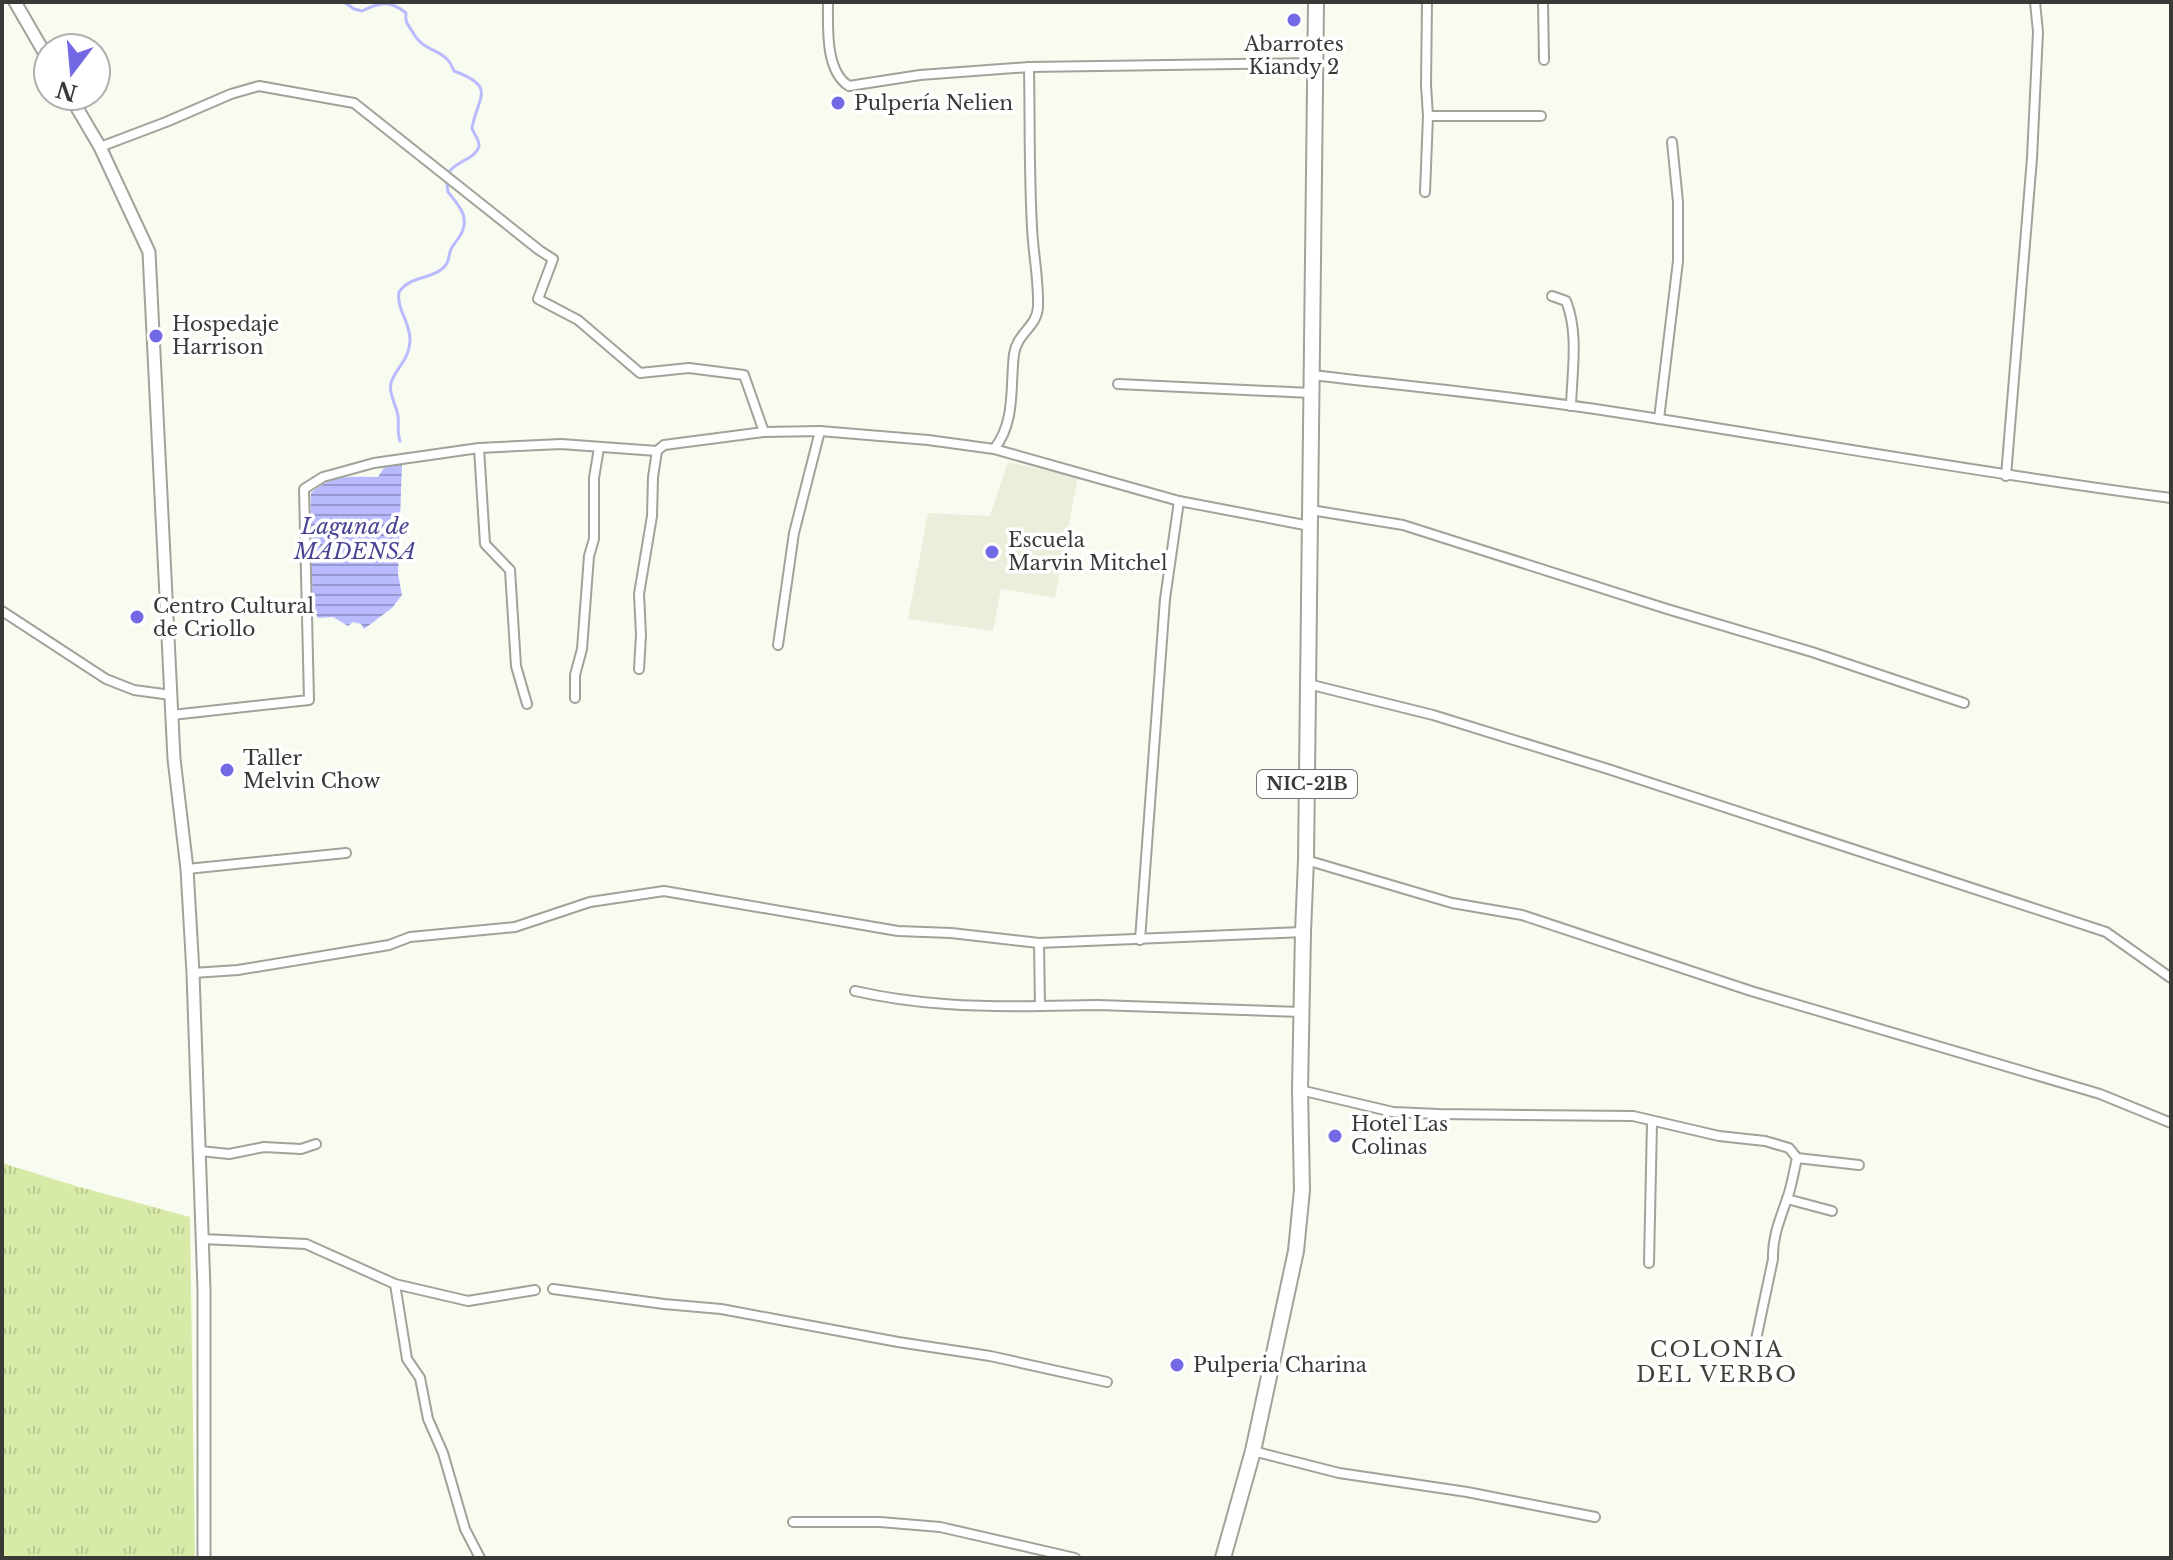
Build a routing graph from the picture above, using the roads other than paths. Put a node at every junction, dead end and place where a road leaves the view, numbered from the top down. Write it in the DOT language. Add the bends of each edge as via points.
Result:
graph roads {
  1 [pos="15,2"];
  2 [pos="828,2"];
  3 [pos="1316,2"];
  4 [pos="1427,2"];
  5 [pos="1543,2"];
  6 [pos="2035,2"];
  7 [pos="32,32"];
  8 [pos="1544,60"];
  9 [pos="1315,63"];
  10 [pos="1029,67"];
  11 [pos="79,112"];
  12 [pos="1428,116"];
  13 [pos="1541,116"];
  14 [pos="1672,142"];
  15 [pos="100,147"];
  16 [pos="1425,192"];
  17 [pos="1552,296"];
  18 [pos="1312,375"];
  19 [pos="1118,384"];
  20 [pos="1311,393"];
  21 [pos="1571,406"];
  22 [pos="1659,419"];
  23 [pos="820,431"];
  24 [pos="764,432"];
  25 [pos="479,448"];
  26 [pos="599,448"];
  27 [pos="994,449"];
  28 [pos="657,451"];
  29 [pos="2006,476"];
  30 [pos="2171,498"];
  31 [pos="1179,501"];
  32 [pos="1311,510"];
  33 [pos="1310,526"];
  34 [pos="2,611"];
  35 [pos="778,645"];
  36 [pos="639,669"];
  37 [pos="1308,684"];
  38 [pos="171,695"];
  39 [pos="575,698"];
  40 [pos="1964,703"];
  41 [pos="527,704"];
  42 [pos="172,715"];
  43 [pos="346,853"];
  44 [pos="1306,860"];
  45 [pos="187,869"];
  46 [pos="1303,932"];
  47 [pos="1140,940"];
  48 [pos="1039,943"];
  49 [pos="193,973"];
  50 [pos="2171,978"];
  51 [pos="855,991"];
  52 [pos="1040,1006"];
  53 [pos="1302,1012"];
  54 [pos="1300,1090"];
  55 [pos="1652,1122"];
  56 [pos="2171,1123"];
  57 [pos="316,1144"];
  58 [pos="200,1151"];
  59 [pos="1797,1158"];
  60 [pos="1859,1165"];
  61 [pos="1787,1199"];
  62 [pos="1832,1211"];
  63 [pos="202,1239"];
  64 [pos="1649,1263"];
  65 [pos="395,1284"];
  66 [pos="553,1289"];
  67 [pos="535,1290"];
  68 [pos="1754,1349"];
  69 [pos="1107,1382"];
  70 [pos="1253,1451"];
  71 [pos="1595,1517"];
  72 [pos="793,1522"];
  73 [pos="204,1558"];
  74 [pos="480,1558"];
  75 [pos="1075,1558"];
  76 [pos="1223,1558"];
  1 -- 7 [label="street"];
  2 -- 10 [label="street" via="834,66 849,86"];
  3 -- 9 [label="highway, NIC-21B"];
  4 -- 12 [label="street"];
  5 -- 8 [label="street"];
  6 -- 29 [label="street" via="2032,158"];
  9 -- 10 [label="street"];
  9 -- 18 [label="highway, NIC-21B"];
  10 -- 27 [label="street" via="1038,309 1014,351 1006,429"];
  11 -- 15 [label="street"];
  12 -- 13 [label="street"];
  12 -- 16 [label="street"];
  14 -- 22 [label="street" via="1678,261"];
  15 -- 24 [label="street" via="259,86 354,103 553,259 538,299 578,320 640,373 689,368 744,375"];
  15 -- 38 [label="street" via="149,252"];
  17 -- 21 [label="street" via="1566,301 1572,317"];
  18 -- 20 [label="highway, NIC-21B"];
  18 -- 21 [label="street"];
  19 -- 20 [label="street"];
  20 -- 32 [label="highway, NIC-21B"];
  21 -- 22 [label="street"];
  22 -- 29 [label="street"];
  23 -- 24 [label="street"];
  23 -- 27 [label="street"];
  23 -- 35 [label="street" via="794,533"];
  24 -- 28 [label="street" via="664,445"];
  25 -- 26 [label="street"];
  25 -- 41 [label="street" via="485,544 510,570 516,666"];
  25 -- 42 [label="street" via="374,463 323,477 304,489 309,700"];
  26 -- 28 [label="street"];
  26 -- 39 [label="street"];
  27 -- 31 [label="street"];
  28 -- 36 [label="street" via="639,594"];
  29 -- 30 [label="street"];
  31 -- 33 [label="street"];
  31 -- 47 [label="street" via="1165,599"];
  32 -- 33 [label="highway, NIC-21B"];
  32 -- 40 [label="street" via="1403,525"];
  33 -- 37 [label="highway, NIC-21B"];
  34 -- 38 [label="street" via="106,679"];
  37 -- 44 [label="highway, NIC-21B"];
  37 -- 50 [label="street" via="1433,715 1594,765 2106,932"];
  38 -- 42 [label="street"];
  42 -- 45 [label="street"];
  43 -- 45 [label="street"];
  44 -- 46 [label="highway, NIC-21B"];
  44 -- 56 [label="street" via="1452,903 1522,915 1751,991 2100,1094"];
  45 -- 49 [label="street"];
  46 -- 47 [label="street"];
  46 -- 53 [label="highway, NIC-21B"];
  47 -- 48 [label="street"];
  48 -- 49 [label="street" via="898,931 664,891 590,902 515,927 410,937 389,945"];
  48 -- 52 [label="street"];
  49 -- 58 [label="street"];
  51 -- 52 [label="street" via="979,1007"];
  52 -- 53 [label="street"];
  53 -- 54 [label="highway, NIC-21B"];
  54 -- 55 [label="street" via="1393,1112 1633,1116"];
  54 -- 70 [label="highway, NIC-21B" via="1302,1190 1296,1251"];
  55 -- 59 [label="street" via="1765,1141 1789,1148"];
  55 -- 64 [label="street"];
  57 -- 58 [label="street" via="229,1154"];
  58 -- 63 [label="street"];
  59 -- 60 [label="street"];
  59 -- 61 [label="street"];
  61 -- 62 [label="street"];
  61 -- 68 [label="street" via="1772,1246"];
  63 -- 65 [label="street" via="306,1244"];
  63 -- 73 [label="street"];
  65 -- 67 [label="street" via="468,1301"];
  65 -- 74 [label="street" via="407,1359 420,1378 428,1419"];
  66 -- 69 [label="street" via="721,1309"];
  70 -- 71 [label="street" via="1339,1473"];
  70 -- 76 [label="highway, NIC-21B"];
  72 -- 75 [label="street" via="940,1527"];
}
